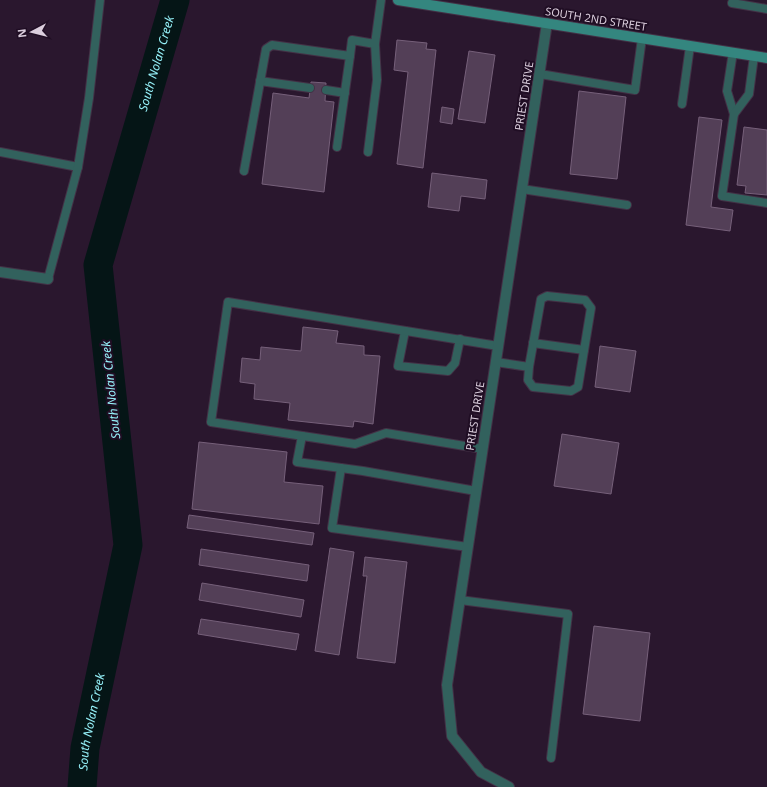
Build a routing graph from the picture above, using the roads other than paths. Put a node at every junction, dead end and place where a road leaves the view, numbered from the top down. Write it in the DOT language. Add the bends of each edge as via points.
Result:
graph roads {
  1 [pos="100,0"];
  2 [pos="381,0"];
  3 [pos="398,0"];
  4 [pos="732,3"];
  5 [pos="767,9"];
  6 [pos="547,23"];
  7 [pos="642,38"];
  8 [pos="375,44"];
  9 [pos="690,46"];
  10 [pos="733,52"];
  11 [pos="350,56"];
  12 [pos="754,56"];
  13 [pos="767,58"];
  14 [pos="540,74"];
  15 [pos="260,81"];
  16 [pos="310,88"];
  17 [pos="326,90"];
  18 [pos="345,93"];
  19 [pos="682,104"];
  20 [pos="734,114"];
  21 [pos="337,147"];
  22 [pos="0,152"];
  23 [pos="368,152"];
  24 [pos="78,167"];
  25 [pos="244,171"];
  26 [pos="522,189"];
  27 [pos="767,203"];
  28 [pos="627,205"];
  29 [pos="0,272"];
  30 [pos="48,279"];
  31 [pos="404,331"];
  32 [pos="460,339"];
  33 [pos="533,343"];
  34 [pos="498,346"];
  35 [pos="584,350"];
  36 [pos="496,362"];
  37 [pos="528,367"];
  38 [pos="302,436"];
  39 [pos="482,449"];
  40 [pos="341,468"];
  41 [pos="476,491"];
  42 [pos="468,547"];
  43 [pos="460,600"];
  44 [pos="551,758"];
  45 [pos="508,787"];
  1 -- 24 [label="lane"];
  2 -- 8 [label="lane"];
  3 -- 6 [label="street, SOUTH 2ND STREET"];
  4 -- 5 [label="lane"];
  6 -- 7 [label="street, SOUTH 2ND STREET"];
  6 -- 14 [label="street, PRIEST DRIVE"];
  7 -- 9 [label="street, SOUTH 2ND STREET"];
  7 -- 14 [label="lane" via="635,90"];
  8 -- 11 [label="lane" via="352,40"];
  8 -- 23 [label="lane" via="377,80"];
  9 -- 10 [label="street, SOUTH 2ND STREET"];
  9 -- 19 [label="lane"];
  10 -- 12 [label="street, SOUTH 2ND STREET"];
  10 -- 20 [label="lane" via="727,91"];
  11 -- 15 [label="lane" via="272,45 266,49"];
  11 -- 18 [label="lane"];
  12 -- 13 [label="street, SOUTH 2ND STREET"];
  12 -- 20 [label="lane" via="749,94"];
  14 -- 26 [label="street, PRIEST DRIVE"];
  15 -- 16 [label="lane"];
  15 -- 25 [label="lane"];
  17 -- 18 [label="lane"];
  18 -- 21 [label="lane"];
  20 -- 27 [label="lane" via="722,196"];
  22 -- 24 [label="lane"];
  24 -- 30 [label="lane"];
  26 -- 28 [label="lane"];
  26 -- 34 [label="street, PRIEST DRIVE"];
  29 -- 30 [label="street"];
  31 -- 32 [label="lane"];
  31 -- 32 [label="lane" via="398,366 448,371 455,364"];
  31 -- 38 [label="lane" via="228,302 211,422"];
  32 -- 34 [label="lane"];
  33 -- 35 [label="lane"];
  33 -- 35 [label="lane" via="543,296 585,300 591,308"];
  33 -- 37 [label="lane"];
  34 -- 36 [label="street, PRIEST DRIVE"];
  35 -- 37 [label="lane" via="578,387 571,391 533,387 528,380"];
  36 -- 37 [label="lane"];
  36 -- 39 [label="street, PRIEST DRIVE"];
  38 -- 39 [label="lane" via="355,444 386,433"];
  38 -- 40 [label="lane" via="297,462"];
  39 -- 41 [label="street, PRIEST DRIVE"];
  40 -- 41 [label="lane"];
  40 -- 42 [label="lane" via="332,528"];
  41 -- 42 [label="street, PRIEST DRIVE"];
  42 -- 43 [label="street, PRIEST DRIVE"];
  43 -- 44 [label="lane" via="568,614"];
  43 -- 45 [label="street, PRIEST DRIVE" via="447,685 452,736 481,772"];
}
